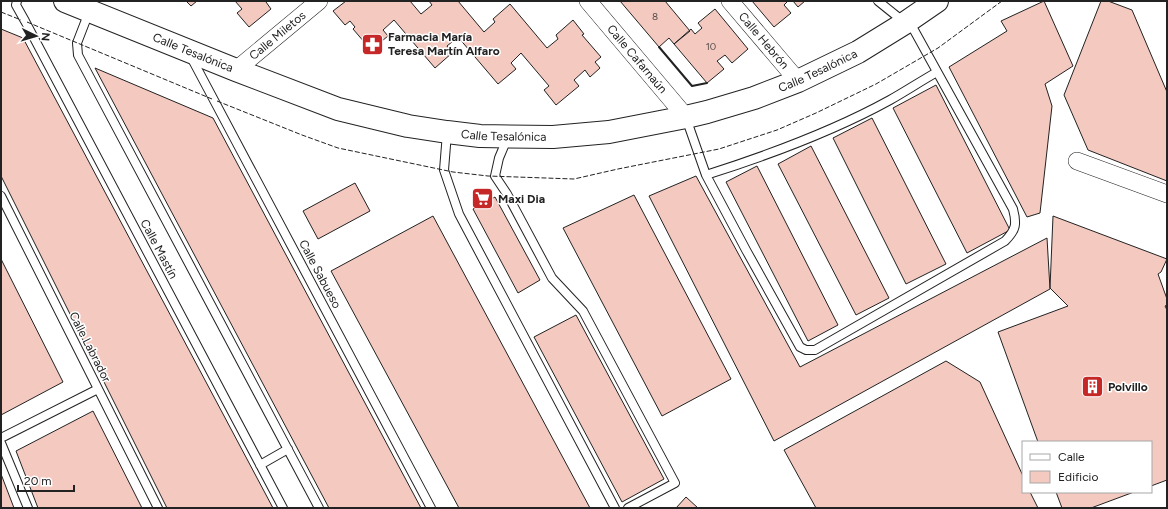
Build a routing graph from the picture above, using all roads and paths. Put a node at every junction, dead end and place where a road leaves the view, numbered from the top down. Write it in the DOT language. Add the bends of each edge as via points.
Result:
graph roads {
  1 [pos="17,1"];
  2 [pos="65,1"];
  3 [pos="319,1"];
  4 [pos="588,1"];
  5 [pos="730,1"];
  6 [pos="878,1"];
  7 [pos="937,1"];
  8 [pos="89,11"];
  9 [pos="905,24"];
  10 [pos="188,51"];
  11 [pos="236,70"];
  12 [pos="937,72"];
  13 [pos="798,81"];
  14 [pos="686,117"];
  15 [pos="447,132"];
  16 [pos="508,137"];
  17 [pos="1077,161"];
  18 [pos="706,175"];
  19 [pos="1167,194"];
  20 [pos="1,196"];
  21 [pos="98,389"];
  22 [pos="1,438"];
  23 [pos="1,443"];
  24 [pos="288,449"];
  25 [pos="260,465"];
  26 [pos="28,508"];
  27 [pos="158,508"];
  28 [pos="283,508"];
  29 [pos="320,508"];
  30 [pos="432,508"];
  31 [pos="616,508"];
  32 [pos="628,508"];
  1 -- 25 [label="lane, Calle Mastín" via="22,16"];
  2 -- 8 [label="street, Calle Tesalónica"];
  3 -- 11 [label="street, Calle Miletos"];
  4 -- 14 [label="street, Calle Cafarnaún"];
  5 -- 13 [label="street, Calle Hebrón"];
  6 -- 9 [label="lane"];
  7 -- 9 [label="street, Calle Tesalónica"];
  8 -- 10 [label="street, Calle Tesalónica"];
  8 -- 24 [label="lane, Calle Mastín" via="77,42 78,55"];
  9 -- 12 [label="lane" via="914,30"];
  9 -- 13 [label="street, Calle Tesalónica" via="858,52"];
  10 -- 11 [label="street, Calle Tesalónica"];
  10 -- 30 [label="lane, Calle Sabueso"];
  11 -- 15 [label="street, Calle Tesalónica" via="338,109 408,126"];
  12 -- 18 [label="lane" via="890,100 818,134 770,154"];
  12 -- 18 [label="lane" via="1014,210 1015,228 1005,241 815,350 800,347"];
  13 -- 14 [label="street, Calle Tesalónica" via="754,98"];
  14 -- 16 [label="street, Calle Tesalónica" via="609,132 553,137"];
  14 -- 18 [label="lane"];
  15 -- 16 [label="street, Calle Tesalónica"];
  15 -- 31 [label="lane" via="444,170 459,214"];
  16 -- 32 [label="lane" via="495,176 552,278 583,311 674,483"];
  17 -- 19 [label="street"];
  20 -- 21 [label="lane, Calle Labrador"];
  21 -- 22 [label="lane"];
  21 -- 27 [label="lane, Calle Labrador"];
  23 -- 26 [label="lane"];
  24 -- 25 [label="lane"];
  24 -- 29 [label="lane, Calle Mastín"];
  25 -- 28 [label="lane, Calle Mastín"];
}
